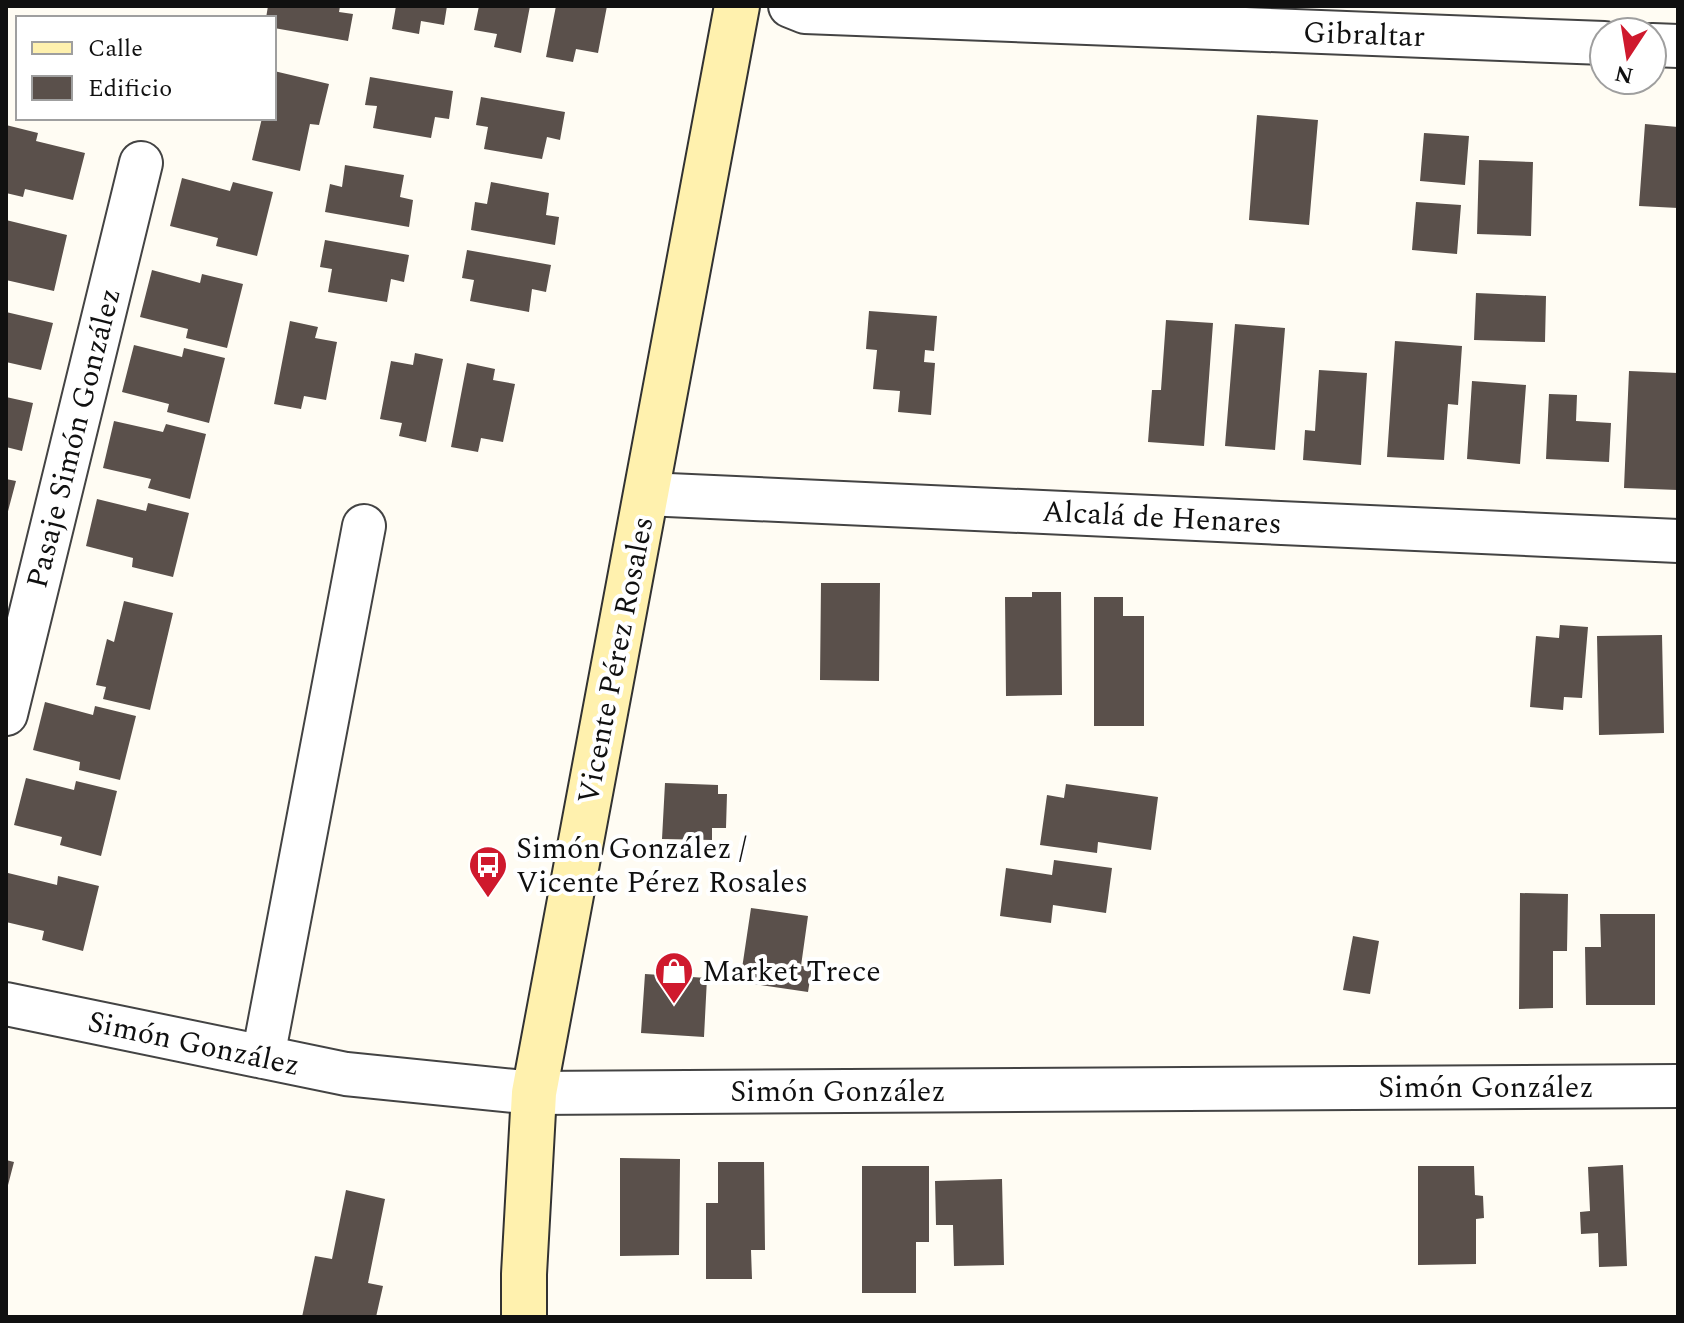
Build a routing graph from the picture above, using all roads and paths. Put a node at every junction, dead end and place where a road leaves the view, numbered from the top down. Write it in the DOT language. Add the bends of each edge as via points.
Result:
graph roads {
  1 [pos="737,6"];
  2 [pos="790,6"];
  3 [pos="1588,42"];
  4 [pos="141,163"];
  5 [pos="646,494"];
  6 [pos="364,526"];
  7 [pos="1678,541"];
  8 [pos="6,714"];
  9 [pos="6,1004"];
  10 [pos="263,1057"];
  11 [pos="1678,1086"];
  12 [pos="534,1093"];
  13 [pos="524,1317"];
  1 -- 5 [label="street, Vicente Pérez Rosales"];
  2 -- 3 [label="street, Gibraltar" via="805,12"];
  4 -- 8 [label="street, Pasaje Simón González"];
  5 -- 7 [label="street, Alcalá de Henares"];
  5 -- 12 [label="street, Vicente Pérez Rosales"];
  6 -- 10 [label="street"];
  9 -- 10 [label="street, Simón González"];
  10 -- 12 [label="street, Simón González" via="346,1074"];
  11 -- 12 [label="street, Simón González"];
  12 -- 13 [label="street, Vicente Pérez Rosales"];
}
